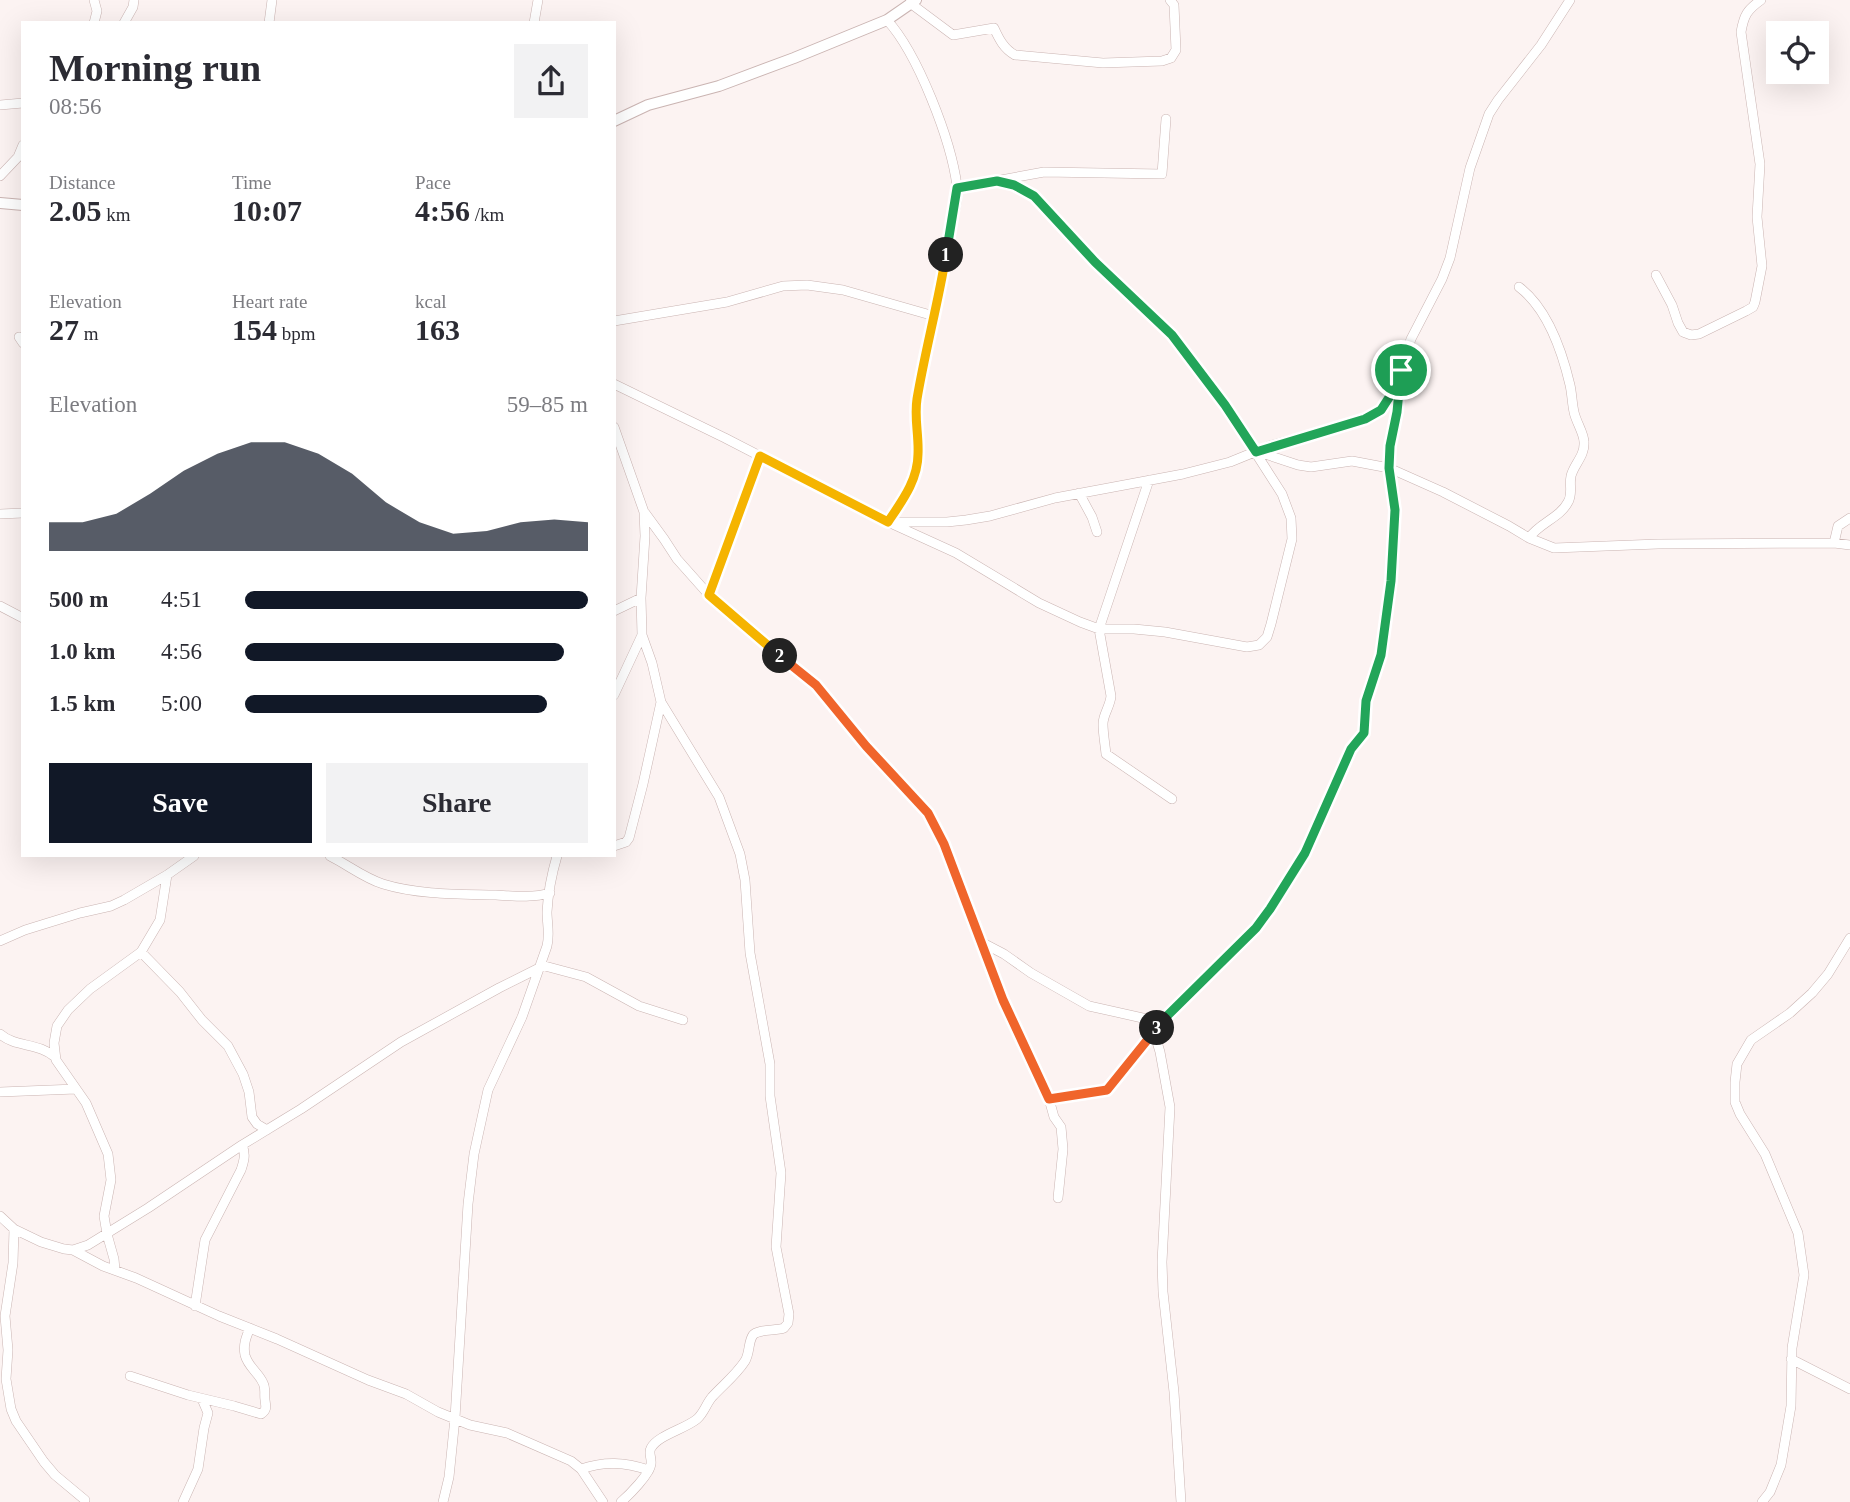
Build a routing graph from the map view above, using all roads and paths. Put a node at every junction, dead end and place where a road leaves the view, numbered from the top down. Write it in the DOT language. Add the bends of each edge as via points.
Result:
graph roads {
  1 [pos="94,0"];
  2 [pos="134,0"];
  3 [pos="272,0"];
  4 [pos="538,0"];
  5 [pos="1170,0"];
  6 [pos="1570,0"];
  7 [pos="1761,0"];
  8 [pos="913,2"];
  9 [pos="887,20"];
  10 [pos="94,21"];
  11 [pos="125,21"];
  12 [pos="269,21"];
  13 [pos="534,21"];
  14 [pos="21,103"];
  15 [pos="0,105"];
  16 [pos="616,120"];
  17 [pos="1166,120"];
  18 [pos="21,150"];
  19 [pos="0,176"];
  20 [pos="997,181"];
  21 [pos="957,188"];
  22 [pos="0,204"];
  23 [pos="21,205"];
  24 [pos="1657,275"];
  25 [pos="1519,287"];
  26 [pos="934,316"];
  27 [pos="616,321"];
  28 [pos="1401,370"];
  29 [pos="616,385"];
  30 [pos="616,433"];
  31 [pos="1256,452"];
  32 [pos="760,456"];
  33 [pos="1389,468"];
  34 [pos="1149,480"];
  35 [pos="1079,493"];
  36 [pos="644,512"];
  37 [pos="21,513"];
  38 [pos="0,514"];
  39 [pos="1850,518"];
  40 [pos="888,522"];
  41 [pos="1097,532"];
  42 [pos="1529,538"];
  43 [pos="1835,543"];
  44 [pos="1850,545"];
  45 [pos="709,595"];
  46 [pos="641,598"];
  47 [pos="0,606"];
  48 [pos="616,610"];
  49 [pos="21,617"];
  50 [pos="1099,628"];
  51 [pos="642,635"];
  52 [pos="616,691"];
  53 [pos="661,702"];
  54 [pos="1172,799"];
  55 [pos="616,845"];
  56 [pos="193,857"];
  57 [pos="332,857"];
  58 [pos="557,857"];
  59 [pos="167,875"];
  60 [pos="550,893"];
  61 [pos="1850,938"];
  62 [pos="0,942"];
  63 [pos="981,942"];
  64 [pos="141,951"];
  65 [pos="540,967"];
  66 [pos="1168,1015"];
  67 [pos="1147,1019"];
  68 [pos="683,1020"];
  69 [pos="1154,1032"];
  70 [pos="0,1034"];
  71 [pos="55,1057"];
  72 [pos="76,1089"];
  73 [pos="0,1092"];
  74 [pos="1049,1099"];
  75 [pos="267,1130"];
  76 [pos="242,1145"];
  77 [pos="1058,1198"];
  78 [pos="0,1216"];
  79 [pos="14,1229"];
  80 [pos="107,1234"];
  81 [pos="73,1250"];
  82 [pos="115,1270"];
  83 [pos="195,1306"];
  84 [pos="250,1328"];
  85 [pos="1791,1359"];
  86 [pos="130,1376"];
  87 [pos="1850,1389"];
  88 [pos="202,1399"];
  89 [pos="455,1418"];
  90 [pos="581,1469"];
  91 [pos="649,1470"];
  92 [pos="85,1500"];
  93 [pos="1763,1501"];
  94 [pos="183,1502"];
  95 [pos="443,1502"];
  96 [pos="603,1502"];
  97 [pos="621,1502"];
  98 [pos="1181,1502"];
  1 -- 10 [label="street"];
  2 -- 11 [label="street"];
  3 -- 12 [label="street"];
  4 -- 13 [label="street"];
  5 -- 8 [label="street" via="1176,50 1171,58 1103,63 1015,55 994,28 953,35"];
  6 -- 28 [label="street" via="1489,114 1470,168 1450,258"];
  7 -- 24 [label="street" via="1744,17 1741,32 1760,164 1757,217 1762,266 1755,302 1746,311 1691,335 1683,332"];
  8 -- 9 [label="street"];
  9 -- 16 [label="street" via="719,86 648,105"];
  9 -- 21 [label="street" via="899,33 935,110"];
  14 -- 15 [label="street"];
  17 -- 20 [label="street" via="1162,174 1044,172"];
  18 -- 19 [label="street"];
  20 -- 21 [label="street"];
  20 -- 31 [label="street" via="1034,196 1172,335"];
  21 -- 26 [label="street"];
  22 -- 23 [label="street"];
  25 -- 42 [label="street" via="1547,322 1565,366 1578,428 1585,438 1571,474 1568,502"];
  26 -- 27 [label="street" via="843,290 807,285"];
  26 -- 40 [label="street" via="915,414 915,475"];
  28 -- 31 [label="street" via="1381,410"];
  28 -- 33 [label="street"];
  29 -- 32 [label="street"];
  30 -- 36 [label="street"];
  31 -- 33 [label="street" via="1311,467 1352,461"];
  31 -- 34 [label="street"];
  31 -- 50 [label="street" via="1283,494 1292,528 1267,637 1259,645 1247,647 1165,632"];
  32 -- 40 [label="street"];
  32 -- 45 [label="street"];
  33 -- 42 [label="street"];
  33 -- 66 [label="street" via="1395,510 1391,581 1381,655 1366,701 1364,733 1351,749 1305,853 1270,909"];
  34 -- 35 [label="street"];
  34 -- 50 [label="street"];
  35 -- 40 [label="street" via="966,520"];
  35 -- 41 [label="street"];
  36 -- 45 [label="street"];
  36 -- 46 [label="street"];
  37 -- 38 [label="street"];
  39 -- 43 [label="street" via="1838,526"];
  40 -- 50 [label="street" via="956,553 1039,603"];
  42 -- 43 [label="street" via="1554,548"];
  43 -- 44 [label="street"];
  45 -- 63 [label="street" via="816,685 928,813"];
  46 -- 48 [label="street"];
  46 -- 51 [label="street"];
  47 -- 49 [label="street"];
  50 -- 54 [label="street" via="1111,696 1103,724 1106,754"];
  51 -- 52 [label="street"];
  51 -- 53 [label="street"];
  53 -- 55 [label="street" via="629,838"];
  53 -- 91 [label="street" via="719,797 740,854 750,953 770,1064 769,1096 781,1173 776,1247 789,1314 784,1328 755,1333 744,1363 702,1415 653,1446"];
  56 -- 59 [label="street"];
  57 -- 60 [label="street" via="375,881 403,888 518,897"];
  58 -- 60 [label="street"];
  59 -- 62 [label="street" via="111,906 49,922"];
  59 -- 64 [label="street" via="160,920"];
  60 -- 65 [label="street" via="548,941"];
  61 -- 85 [label="street" via="1812,993 1751,1040 1737,1065 1735,1102 1765,1154 1798,1233 1804,1275"];
  63 -- 67 [label="street" via="1089,1006"];
  63 -- 74 [label="street"];
  64 -- 71 [label="street" via="62,1016 55,1035"];
  64 -- 75 [label="street" via="228,1046 245,1080 252,1116"];
  65 -- 68 [label="street" via="586,976 639,1006"];
  65 -- 75 [label="street" via="424,1028"];
  65 -- 89 [label="street" via="488,1090 474,1154"];
  66 -- 67 [label="street"];
  66 -- 69 [label="street"];
  67 -- 69 [label="street"];
  69 -- 74 [label="street" via="1107,1090"];
  69 -- 98 [label="street" via="1170,1107 1162,1262"];
  70 -- 71 [label="street" via="45,1049"];
  71 -- 72 [label="street"];
  72 -- 73 [label="street"];
  72 -- 80 [label="street" via="110,1162 104,1216"];
  74 -- 77 [label="street" via="1063,1136"];
  75 -- 76 [label="street"];
  76 -- 80 [label="street"];
  76 -- 83 [label="street" via="245,1158 241,1170 205,1240"];
  78 -- 79 [label="street"];
  79 -- 81 [label="street" via="48,1245"];
  79 -- 92 [label="street" via="5,1316 11,1409 44,1462"];
  80 -- 81 [label="street"];
  80 -- 82 [label="street"];
  81 -- 82 [label="street"];
  82 -- 83 [label="street"];
  83 -- 84 [label="street"];
  84 -- 88 [label="street" via="245,1354 264,1385 265,1411 258,1414"];
  84 -- 89 [label="street"];
  85 -- 87 [label="street"];
  85 -- 93 [label="street" via="1791,1406 1781,1465"];
  86 -- 88 [label="street"];
  88 -- 94 [label="street" via="208,1413 198,1469"];
  89 -- 90 [label="street" via="507,1433"];
  89 -- 95 [label="street"];
  90 -- 91 [label="street" via="613,1462"];
  90 -- 96 [label="street"];
  91 -- 97 [label="street"];
}
